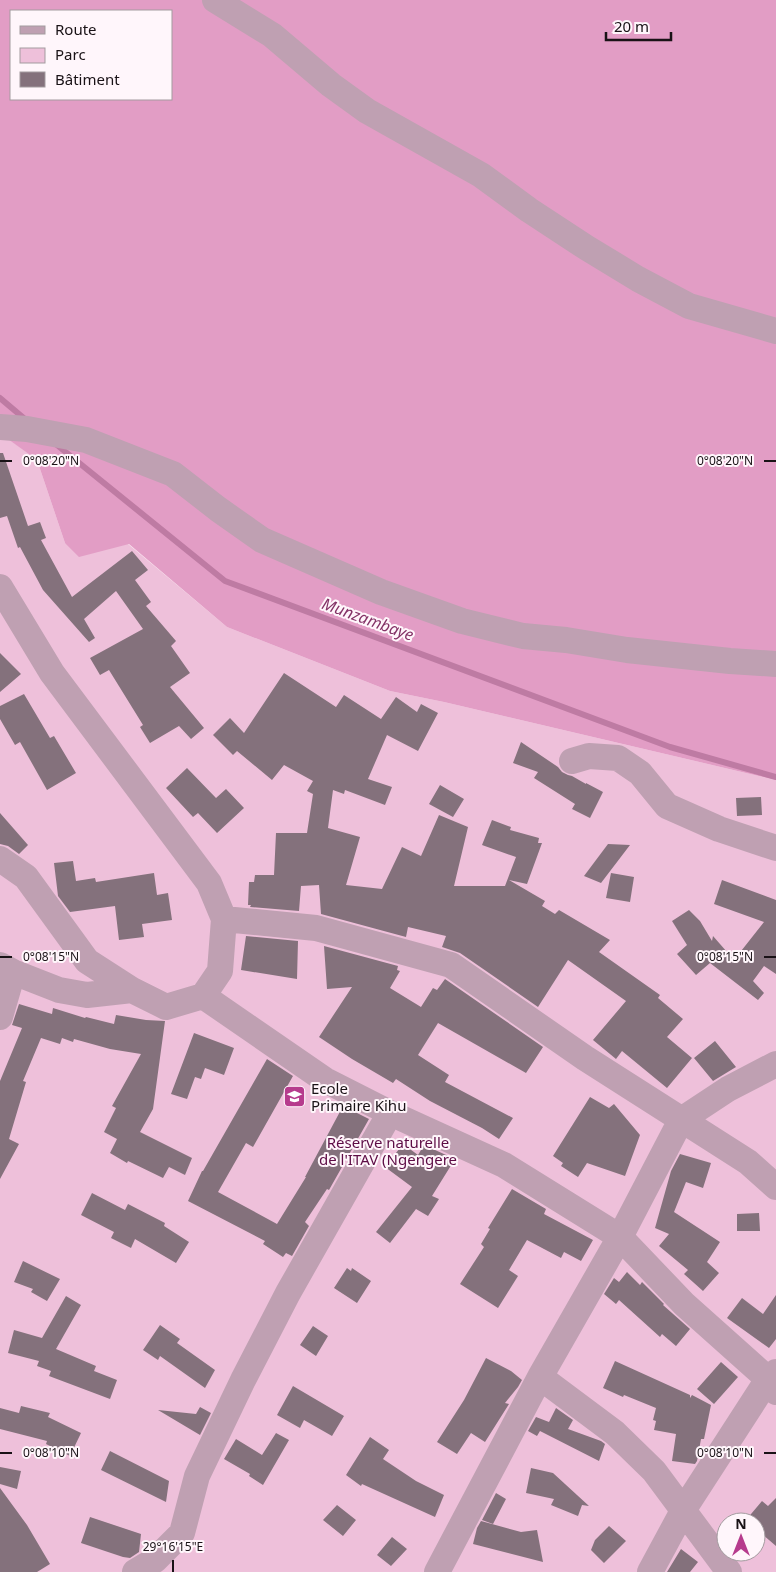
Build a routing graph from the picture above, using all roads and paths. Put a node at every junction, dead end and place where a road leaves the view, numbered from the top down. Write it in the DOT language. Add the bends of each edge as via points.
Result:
graph roads {
  1 [pos="215,0"];
  2 [pos="776,331"];
  3 [pos="0,428"];
  4 [pos="0,588"];
  5 [pos="776,664"];
  6 [pos="572,761"];
  7 [pos="776,848"];
  8 [pos="0,859"];
  9 [pos="224,919"];
  10 [pos="6,968"];
  11 [pos="132,990"];
  12 [pos="202,996"];
  13 [pos="0,1017"];
  14 [pos="776,1064"];
  15 [pos="390,1113"];
  16 [pos="681,1120"];
  17 [pos="776,1187"];
  18 [pos="620,1237"];
  19 [pos="540,1377"];
  20 [pos="773,1381"];
  21 [pos="684,1509"];
  22 [pos="135,1572"];
  23 [pos="438,1572"];
  24 [pos="650,1572"];
  25 [pos="729,1572"];
  1 -- 2 [label="street" via="272,34 367,111 481,175 529,210 638,279 688,306"];
  3 -- 5 [label="street" via="27,429 86,440 173,474 262,540 381,592 462,621 523,636"];
  4 -- 9 [label="street" via="52,674 209,883"];
  6 -- 7 [label="street" via="589,756 618,758 640,773 667,806 719,829"];
  8 -- 11 [label="street" via="26,877 87,962"];
  9 -- 12 [label="street" via="220,972"];
  9 -- 16 [label="street" via="316,928 451,965"];
  10 -- 11 [label="street" via="59,990 87,995"];
  10 -- 13 [label="street"];
  11 -- 12 [label="street" via="166,1007"];
  12 -- 15 [label="street" via="325,1080"];
  14 -- 16 [label="street" via="728,1089"];
  15 -- 18 [label="street" via="504,1165"];
  15 -- 22 [label="street" via="288,1293 243,1380 197,1476 182,1533 155,1560"];
  16 -- 17 [label="street" via="748,1162"];
  16 -- 18 [label="street"];
  18 -- 19 [label="street"];
  18 -- 20 [label="street" via="684,1304"];
  19 -- 21 [label="street" via="615,1433 654,1471"];
  19 -- 23 [label="street"];
  20 -- 21 [label="street"];
  21 -- 24 [label="street"];
  21 -- 25 [label="street"];
}
